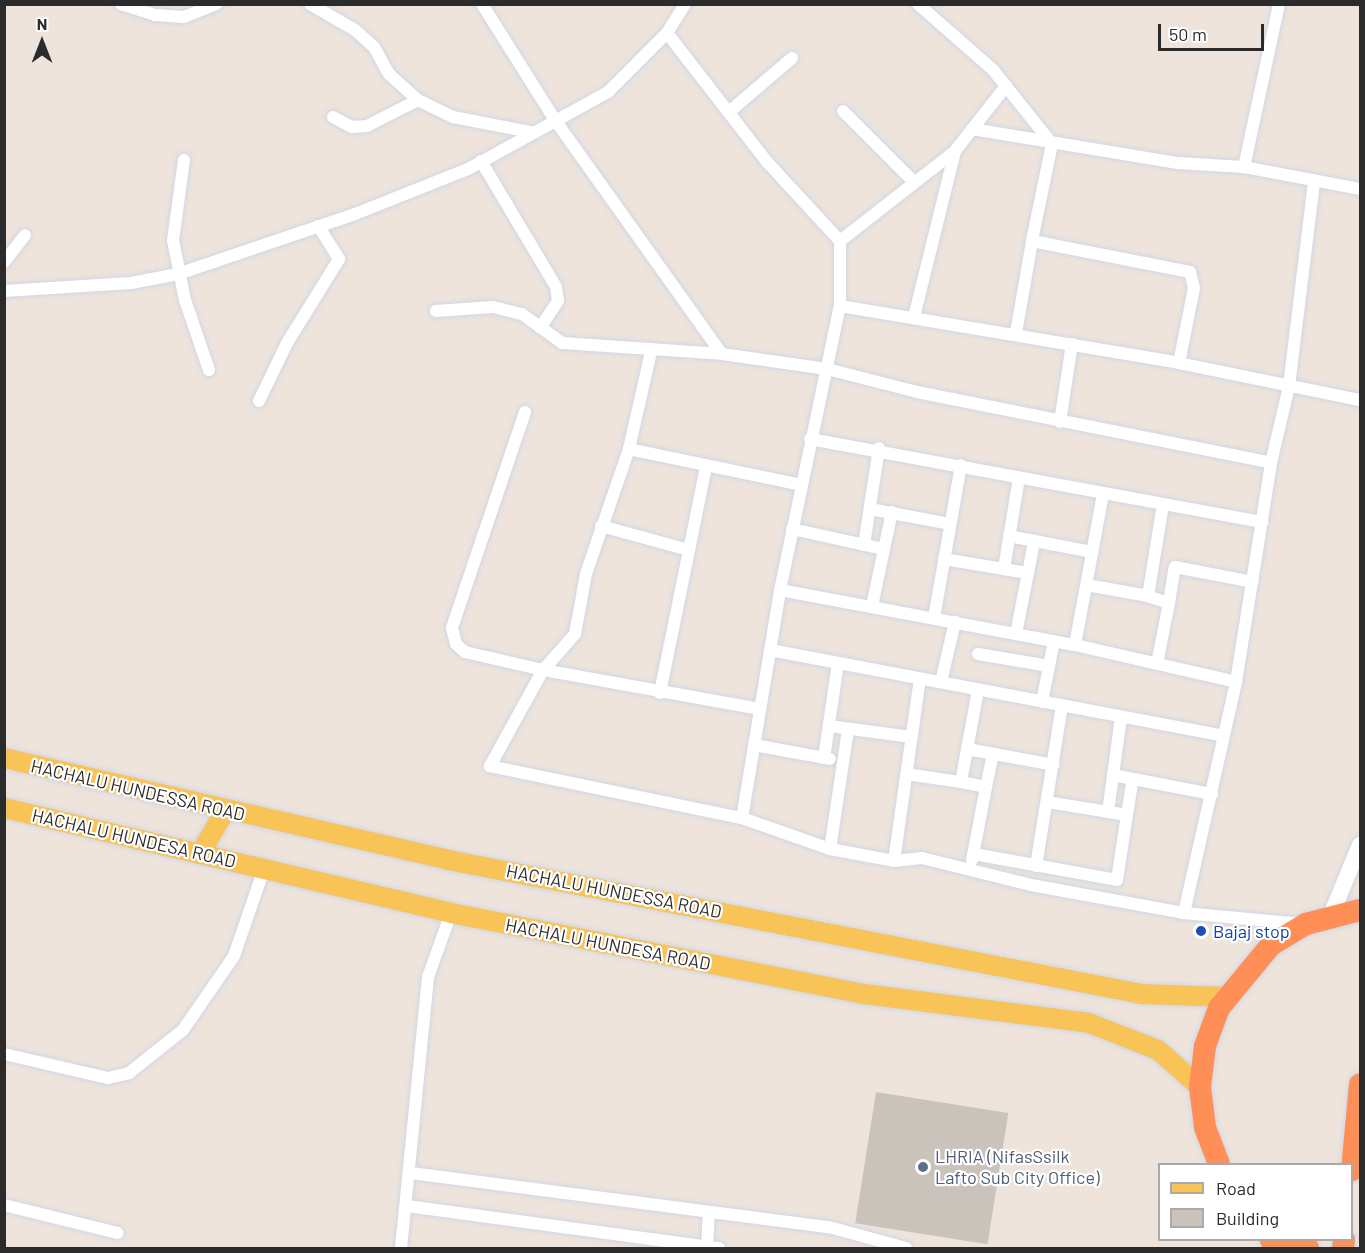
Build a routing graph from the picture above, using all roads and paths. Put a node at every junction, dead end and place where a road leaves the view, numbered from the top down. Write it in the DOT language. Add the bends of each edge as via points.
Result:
graph roads {
  1 [pos="122,4"];
  2 [pos="216,4"];
  3 [pos="310,4"];
  4 [pos="482,4"];
  5 [pos="685,4"];
  6 [pos="918,4"];
  7 [pos="1279,4"];
  8 [pos="667,33"];
  9 [pos="792,58"];
  10 [pos="1006,86"];
  11 [pos="418,100"];
  12 [pos="843,111"];
  13 [pos="729,112"];
  14 [pos="333,117"];
  15 [pos="555,120"];
  16 [pos="972,129"];
  17 [pos="530,132"];
  18 [pos="1052,144"];
  19 [pos="955,151"];
  20 [pos="184,160"];
  21 [pos="481,161"];
  22 [pos="1244,167"];
  23 [pos="914,182"];
  24 [pos="1314,182"];
  25 [pos="1360,189"];
  26 [pos="318,226"];
  27 [pos="25,235"];
  28 [pos="840,241"];
  29 [pos="1032,241"];
  30 [pos="4,262"];
  31 [pos="178,274"];
  32 [pos="4,291"];
  33 [pos="840,306"];
  34 [pos="436,311"];
  35 [pos="914,317"];
  36 [pos="540,328"];
  37 [pos="1016,333"];
  38 [pos="1072,344"];
  39 [pos="651,352"];
  40 [pos="722,354"];
  41 [pos="1179,363"];
  42 [pos="827,369"];
  43 [pos="208,370"];
  44 [pos="1289,386"];
  45 [pos="1360,400"];
  46 [pos="259,401"];
  47 [pos="525,412"];
  48 [pos="1060,422"];
  49 [pos="810,439"];
  50 [pos="629,448"];
  51 [pos="879,448"];
  52 [pos="1271,463"];
  53 [pos="961,465"];
  54 [pos="706,466"];
  55 [pos="1019,477"];
  56 [pos="801,485"];
  57 [pos="1103,494"];
  58 [pos="1162,504"];
  59 [pos="870,509"];
  60 [pos="892,512"];
  61 [pos="1262,522"];
  62 [pos="950,524"];
  63 [pos="601,526"];
  64 [pos="792,529"];
  65 [pos="1009,536"];
  66 [pos="1034,541"];
  67 [pos="864,545"];
  68 [pos="884,549"];
  69 [pos="689,550"];
  70 [pos="1092,552"];
  71 [pos="944,559"];
  72 [pos="1153,562"];
  73 [pos="1175,567"];
  74 [pos="1004,569"];
  75 [pos="1028,573"];
  76 [pos="1253,582"];
  77 [pos="1087,585"];
  78 [pos="780,590"];
  79 [pos="1148,596"];
  80 [pos="1168,603"];
  81 [pos="872,606"];
  82 [pos="934,618"];
  83 [pos="955,622"];
  84 [pos="1016,634"];
  85 [pos="1054,641"];
  86 [pos="1075,645"];
  87 [pos="770,651"];
  88 [pos="978,654"];
  89 [pos="838,663"];
  90 [pos="1157,664"];
  91 [pos="1049,666"];
  92 [pos="543,670"];
  93 [pos="920,679"];
  94 [pos="941,682"];
  95 [pos="1236,682"];
  96 [pos="978,690"];
  97 [pos="660,693"];
  98 [pos="1042,702"];
  99 [pos="1062,706"];
  100 [pos="760,709"];
  101 [pos="1121,717"];
  102 [pos="829,726"];
  103 [pos="848,730"];
  104 [pos="1222,736"];
  105 [pos="911,737"];
  106 [pos="754,746"];
  107 [pos="967,749"];
  108 [pos="993,754"];
  109 [pos="4,758"];
  110 [pos="824,758"];
  111 [pos="842,762"];
  112 [pos="1054,765"];
  113 [pos="906,774"];
  114 [pos="1113,776"];
  115 [pos="1133,779"];
  116 [pos="961,782"];
  117 [pos="986,787"];
  118 [pos="1212,794"];
  119 [pos="1048,802"];
  120 [pos="4,808"];
  121 [pos="225,811"];
  122 [pos="1108,812"];
  123 [pos="1127,815"];
  124 [pos="742,818"];
  125 [pos="1360,845"];
  126 [pos="830,849"];
  127 [pos="200,854"];
  128 [pos="974,854"];
  129 [pos="894,861"];
  130 [pos="1036,866"];
  131 [pos="264,869"];
  132 [pos="970,870"];
  133 [pos="1360,910"];
  134 [pos="1184,913"];
  135 [pos="451,914"];
  136 [pos="1330,915"];
  137 [pos="1306,924"];
  138 [pos="1227,997"];
  139 [pos="4,1054"];
  140 [pos="1360,1084"];
  141 [pos="1200,1087"];
  142 [pos="1219,1163"];
  143 [pos="1353,1163"];
  144 [pos="411,1173"];
  145 [pos="4,1205"];
  146 [pos="407,1206"];
  147 [pos="709,1213"];
  148 [pos="118,1233"];
  149 [pos="1294,1241"];
  150 [pos="401,1248"];
  151 [pos="711,1248"];
  152 [pos="906,1248"];
  153 [pos="1308,1248"];
  1 -- 2 [label="street" via="155,15 184,17"];
  3 -- 11 [label="street" via="355,30 374,47 389,74"];
  4 -- 15 [label="street"];
  5 -- 8 [label="street"];
  6 -- 10 [label="street"];
  7 -- 22 [label="street"];
  8 -- 13 [label="street"];
  8 -- 15 [label="street" via="608,92"];
  9 -- 13 [label="street"];
  10 -- 16 [label="street"];
  10 -- 18 [label="street"];
  11 -- 14 [label="street" via="367,126 352,127"];
  11 -- 17 [label="street" via="453,117"];
  12 -- 23 [label="street"];
  13 -- 28 [label="street"];
  15 -- 17 [label="street"];
  15 -- 40 [label="street"];
  16 -- 18 [label="street"];
  16 -- 19 [label="street"];
  17 -- 21 [label="street"];
  18 -- 22 [label="street" via="1178,163"];
  18 -- 29 [label="street"];
  19 -- 23 [label="street"];
  19 -- 35 [label="street"];
  20 -- 31 [label="street" via="173,240"];
  21 -- 26 [label="street"];
  21 -- 36 [label="street" via="556,287 558,301"];
  22 -- 24 [label="street"];
  23 -- 28 [label="street"];
  24 -- 25 [label="street"];
  24 -- 44 [label="street"];
  26 -- 31 [label="street"];
  26 -- 46 [label="street" via="339,259 287,343"];
  27 -- 30 [label="street"];
  28 -- 33 [label="street"];
  29 -- 37 [label="street"];
  29 -- 41 [label="street" via="1190,272 1194,288"];
  31 -- 32 [label="street" via="131,283"];
  31 -- 43 [label="street"];
  33 -- 35 [label="street"];
  33 -- 42 [label="street"];
  34 -- 36 [label="street" via="493,306 522,314"];
  35 -- 37 [label="street"];
  36 -- 39 [label="street" via="562,344"];
  37 -- 38 [label="street"];
  38 -- 41 [label="street"];
  38 -- 48 [label="street"];
  39 -- 40 [label="street"];
  39 -- 50 [label="street"];
  40 -- 42 [label="street"];
  41 -- 44 [label="street"];
  42 -- 48 [label="street"];
  42 -- 49 [label="street"];
  44 -- 45 [label="street"];
  44 -- 52 [label="street"];
  47 -- 92 [label="street" via="452,628 456,644 465,652"];
  48 -- 52 [label="street"];
  49 -- 51 [label="street"];
  49 -- 56 [label="street"];
  50 -- 54 [label="street"];
  50 -- 63 [label="street"];
  51 -- 53 [label="street"];
  51 -- 59 [label="street"];
  52 -- 61 [label="street"];
  53 -- 55 [label="street"];
  53 -- 62 [label="street"];
  54 -- 56 [label="street"];
  54 -- 69 [label="street"];
  55 -- 57 [label="street"];
  55 -- 65 [label="street"];
  56 -- 64 [label="street"];
  57 -- 58 [label="street"];
  57 -- 70 [label="street"];
  58 -- 61 [label="street"];
  58 -- 72 [label="street"];
  59 -- 60 [label="street"];
  59 -- 67 [label="street"];
  60 -- 62 [label="street"];
  60 -- 68 [label="street"];
  61 -- 76 [label="street"];
  62 -- 71 [label="street"];
  63 -- 69 [label="street"];
  63 -- 92 [label="street" via="574,634"];
  64 -- 67 [label="street"];
  64 -- 78 [label="street"];
  65 -- 66 [label="street"];
  65 -- 74 [label="street"];
  66 -- 70 [label="street"];
  66 -- 75 [label="street"];
  67 -- 68 [label="street"];
  68 -- 81 [label="street"];
  69 -- 97 [label="street"];
  70 -- 77 [label="street"];
  71 -- 74 [label="street"];
  71 -- 82 [label="street"];
  72 -- 73 [label="street"];
  72 -- 79 [label="street"];
  73 -- 76 [label="street"];
  73 -- 80 [label="street"];
  74 -- 75 [label="street"];
  75 -- 84 [label="street"];
  76 -- 95 [label="street"];
  77 -- 79 [label="street"];
  77 -- 86 [label="street"];
  78 -- 81 [label="street"];
  78 -- 87 [label="street"];
  79 -- 80 [label="street"];
  80 -- 90 [label="street"];
  81 -- 82 [label="street"];
  82 -- 83 [label="street"];
  83 -- 84 [label="street"];
  83 -- 94 [label="street"];
  84 -- 85 [label="street"];
  85 -- 86 [label="street"];
  85 -- 91 [label="street"];
  86 -- 90 [label="street"];
  87 -- 89 [label="street"];
  87 -- 100 [label="street"];
  88 -- 91 [label="street"];
  89 -- 93 [label="street"];
  89 -- 102 [label="street"];
  90 -- 95 [label="street"];
  91 -- 98 [label="street"];
  92 -- 97 [label="street"];
  92 -- 124 [label="street" via="490,766"];
  93 -- 94 [label="street"];
  93 -- 105 [label="street"];
  94 -- 96 [label="street"];
  95 -- 104 [label="street"];
  96 -- 98 [label="street"];
  96 -- 107 [label="street"];
  97 -- 100 [label="street"];
  98 -- 99 [label="street"];
  99 -- 101 [label="street"];
  99 -- 112 [label="street"];
  100 -- 106 [label="street"];
  101 -- 104 [label="street"];
  101 -- 114 [label="street"];
  102 -- 103 [label="street"];
  102 -- 110 [label="street"];
  103 -- 105 [label="street"];
  103 -- 111 [label="street"];
  104 -- 118 [label="street"];
  105 -- 113 [label="street"];
  106 -- 110 [label="street"];
  106 -- 124 [label="street"];
  107 -- 108 [label="street"];
  107 -- 116 [label="street"];
  108 -- 112 [label="street"];
  108 -- 117 [label="street"];
  109 -- 121 [label="main road, HACHALU HUNDESSA ROAD"];
  110 -- 111 [label="street"];
  111 -- 126 [label="street"];
  112 -- 119 [label="street"];
  113 -- 116 [label="street"];
  113 -- 129 [label="street"];
  114 -- 115 [label="street"];
  114 -- 122 [label="street"];
  115 -- 118 [label="street"];
  115 -- 123 [label="street"];
  116 -- 117 [label="street"];
  117 -- 128 [label="street"];
  118 -- 134 [label="street"];
  119 -- 122 [label="street"];
  119 -- 130 [label="street"];
  120 -- 127 [label="main road, HACHALU HUNDESA ROAD"];
  121 -- 127 [label="main road"];
  121 -- 138 [label="main road, HACHALU HUNDESSA ROAD" via="448,860 1142,994"];
  122 -- 123 [label="street"];
  123 -- 130 [label="street" via="1117,880"];
  124 -- 126 [label="street"];
  125 -- 136 [label="street"];
  126 -- 129 [label="street"];
  127 -- 131 [label="main road, HACHALU HUNDESA ROAD"];
  128 -- 130 [label="street"];
  128 -- 132 [label="street"];
  129 -- 132 [label="street" via="922,858"];
  131 -- 135 [label="main road, HACHALU HUNDESA ROAD"];
  131 -- 139 [label="street" via="234,956 183,1030 129,1073 108,1077"];
  132 -- 134 [label="street"];
  133 -- 136 [label="highway"];
  134 -- 137 [label="street"];
  135 -- 141 [label="main road, HACHALU HUNDESA ROAD" via="864,994 1089,1023 1158,1050"];
  135 -- 144 [label="street" via="428,977"];
  136 -- 137 [label="highway"];
  137 -- 138 [label="highway" via="1271,945"];
  138 -- 141 [label="highway" via="1205,1046"];
  140 -- 143 [label="highway"];
  141 -- 142 [label="highway" via="1205,1127"];
  144 -- 146 [label="street"];
  144 -- 147 [label="street"];
  145 -- 148 [label="street"];
  146 -- 150 [label="street"];
  146 -- 151 [label="street"];
  147 -- 151 [label="street"];
  147 -- 152 [label="street" via="829,1227"];
  149 -- 153 [label="highway"];
}
